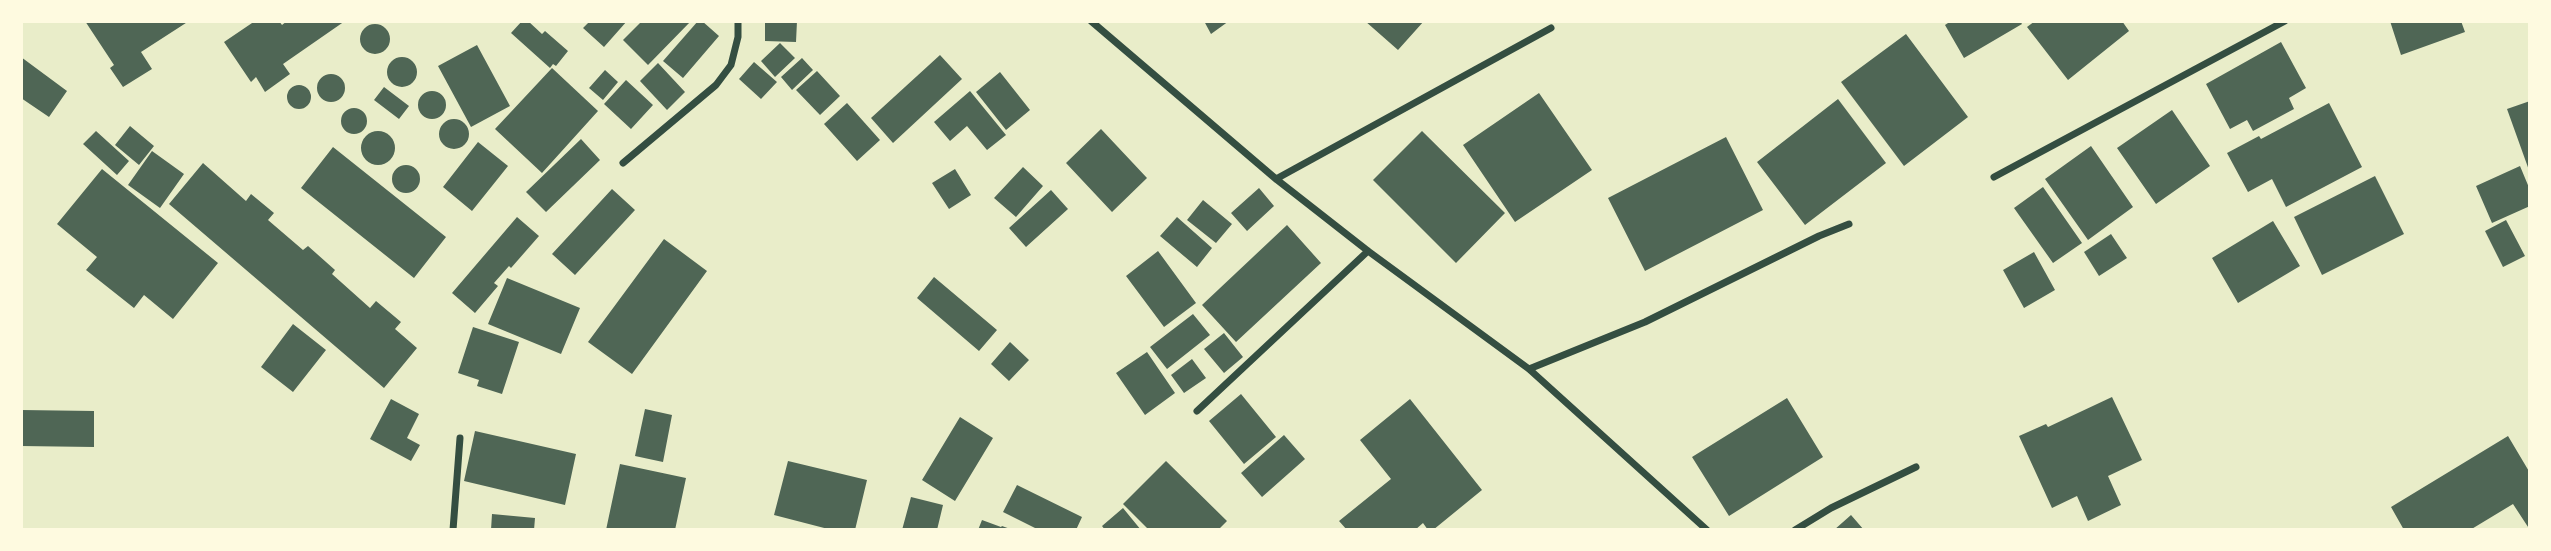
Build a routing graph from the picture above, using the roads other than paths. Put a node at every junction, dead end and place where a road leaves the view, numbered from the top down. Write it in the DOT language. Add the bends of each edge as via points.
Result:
graph roads {
  1 [pos="738,21"];
  2 [pos="1091,21"];
  3 [pos="2285,21"];
  4 [pos="1550,28"];
  5 [pos="624,163"];
  6 [pos="1994,177"];
  7 [pos="1276,179"];
  8 [pos="1849,225"];
  9 [pos="1367,251"];
  10 [pos="1529,369"];
  11 [pos="1197,411"];
  12 [pos="460,438"];
  13 [pos="1916,467"];
  14 [pos="453,530"];
  15 [pos="1707,530"];
  16 [pos="1795,530"];
  1 -- 5 [label="street" via="731,65 716,85"];
  2 -- 7 [label="street"];
  3 -- 6 [label="street"];
  4 -- 7 [label="street"];
  7 -- 9 [label="street"];
  8 -- 10 [label="street" via="1644,322"];
  9 -- 10 [label="street"];
  9 -- 11 [label="street"];
  10 -- 15 [label="street"];
  12 -- 14 [label="street"];
  13 -- 16 [label="street"];
}
